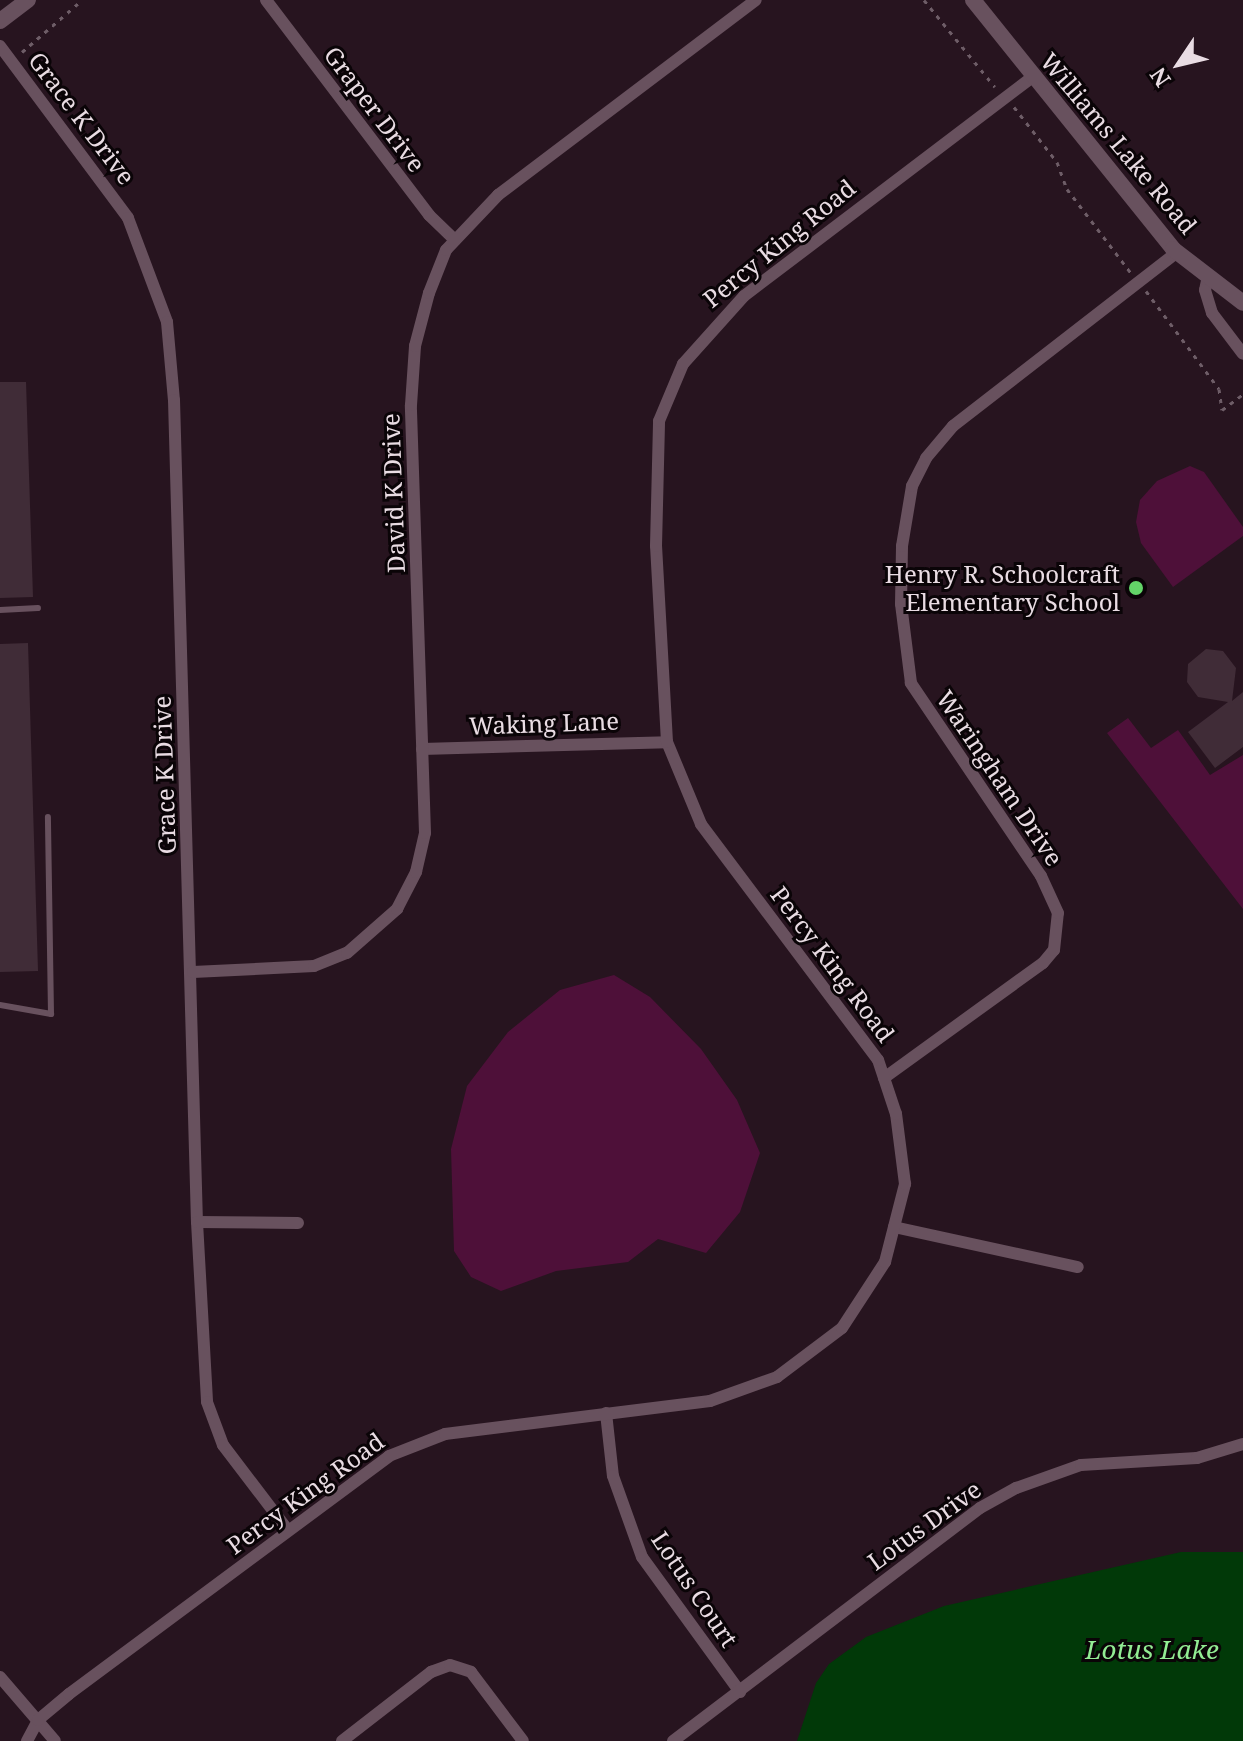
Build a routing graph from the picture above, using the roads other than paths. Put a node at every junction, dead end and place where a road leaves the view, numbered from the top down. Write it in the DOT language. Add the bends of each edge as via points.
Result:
graph roads {
  1 [pos="26,0"];
  2 [pos="266,0"];
  3 [pos="756,0"];
  4 [pos="973,0"];
  5 [pos="0,21"];
  6 [pos="0,46"];
  7 [pos="1032,77"];
  8 [pos="455,240"];
  9 [pos="1177,252"];
  10 [pos="1208,276"];
  11 [pos="1243,303"];
  12 [pos="1243,354"];
  13 [pos="38,608"];
  14 [pos="0,610"];
  15 [pos="667,742"];
  16 [pos="422,749"];
  17 [pos="48,817"];
  18 [pos="193,972"];
  19 [pos="0,1005"];
  20 [pos="884,1078"];
  21 [pos="197,1222"];
  22 [pos="298,1223"];
  23 [pos="894,1227"];
  24 [pos="1078,1267"];
  25 [pos="606,1413"];
  26 [pos="1243,1444"];
  27 [pos="287,1529"];
  28 [pos="0,1677"];
  29 [pos="740,1692"];
  30 [pos="38,1720"];
  31 [pos="27,1741"];
  32 [pos="55,1741"];
  33 [pos="342,1741"];
  34 [pos="523,1741"];
  35 [pos="673,1741"];
  1 -- 5 [label="main road"];
  2 -- 8 [label="street, Graper Drive" via="429,215"];
  3 -- 8 [label="street, David K Drive" via="498,195"];
  4 -- 7 [label="main road, Williams Lake Road"];
  6 -- 18 [label="street, Grace K Drive" via="128,218 167,322"];
  7 -- 9 [label="main road, Williams Lake Road"];
  7 -- 15 [label="street, Percy King Road" via="744,296 707,330 683,364 659,421 656,546"];
  8 -- 16 [label="street, David K Drive" via="429,293 413,376"];
  9 -- 10 [label="main road, Williams Lake Road"];
  9 -- 20 [label="street, Waringham Drive" via="953,426 926,458 912,486 902,546 901,604 911,683 1041,876 1058,913 1054,950 1043,963"];
  10 -- 11 [label="main road, Williams Lake Road"];
  10 -- 12 [label="street" via="1205,290 1212,313"];
  13 -- 14 [label="lane"];
  15 -- 16 [label="street, Waking Lane"];
  15 -- 20 [label="street, Percy King Road" via="701,824 878,1060"];
  16 -- 18 [label="street, David K Drive" via="425,833 416,872 397,909 372,935 314,966"];
  17 -- 19 [label="lane" via="51,1014"];
  18 -- 21 [label="street, Grace K Drive"];
  20 -- 23 [label="street, Percy King Road" via="896,1114 905,1184"];
  21 -- 22 [label="street"];
  21 -- 27 [label="street, Grace K Drive" via="212,1422"];
  23 -- 24 [label="street"];
  23 -- 25 [label="street, Percy King Road" via="885,1262 842,1328 777,1377 710,1401"];
  25 -- 27 [label="street, Percy King Road" via="489,1426 412,1444"];
  25 -- 29 [label="street, Lotus Court" via="613,1476 642,1557"];
  26 -- 29 [label="street, Lotus Drive" via="1197,1458 1081,1465 1016,1488 980,1508"];
  27 -- 30 [label="street, Percy King Road"];
  28 -- 30 [label="street"];
  29 -- 35 [label="street, Lotus Drive"];
  30 -- 31 [label="street"];
  30 -- 32 [label="street"];
  33 -- 34 [label="street" via="431,1672 450,1665 471,1672"];
}
